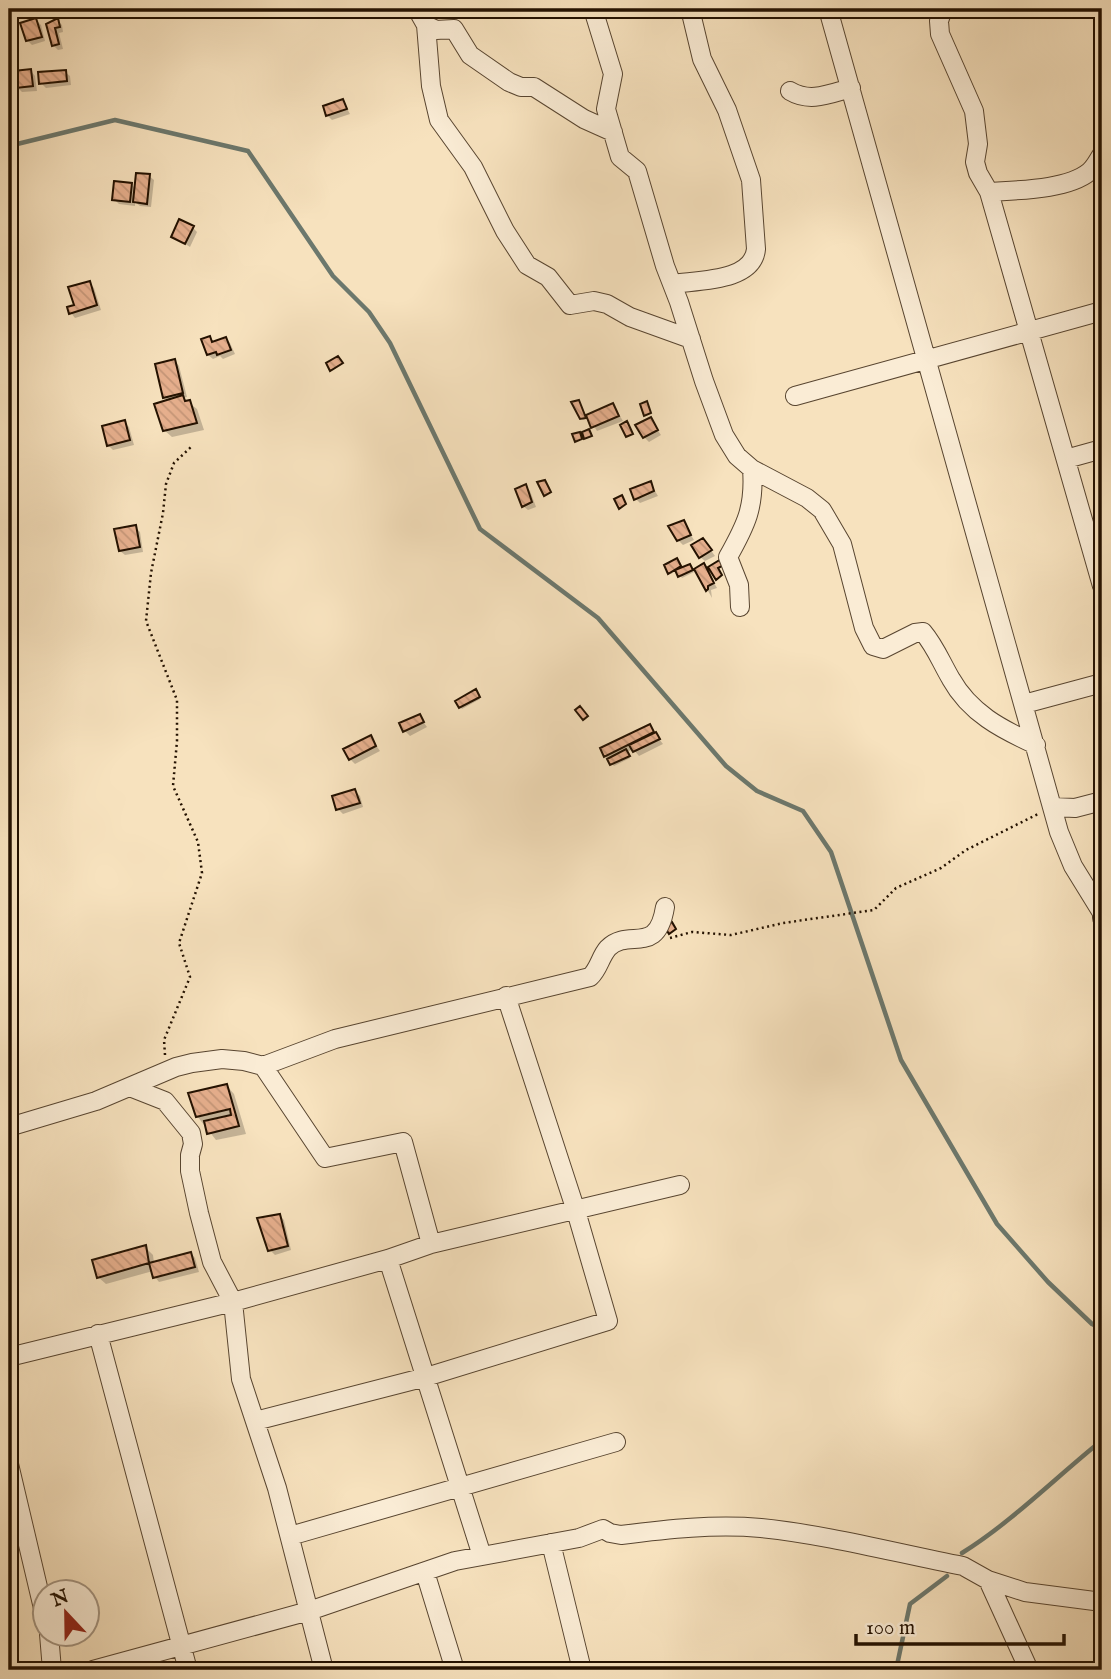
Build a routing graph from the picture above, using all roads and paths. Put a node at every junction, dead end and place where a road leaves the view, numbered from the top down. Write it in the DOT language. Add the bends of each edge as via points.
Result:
graph roads {
  1 [pos="593,9"];
  2 [pos="690,9"];
  3 [pos="828,9"];
  4 [pos="943,9"];
  5 [pos="422,17"];
  6 [pos="850,88"];
  7 [pos="790,91"];
  8 [pos="614,132"];
  9 [pos="1102,154"];
  10 [pos="989,192"];
  11 [pos="672,284"];
  12 [pos="1102,311"];
  13 [pos="1029,331"];
  14 [pos="691,340"];
  15 [pos="927,359"];
  16 [pos="795,396"];
  17 [pos="191,447"];
  18 [pos="1102,449"];
  19 [pos="1066,459"];
  20 [pos="752,469"];
  21 [pos="1099,562"];
  22 [pos="1102,586"];
  23 [pos="740,607"];
  24 [pos="1102,683"];
  25 [pos="1024,704"];
  26 [pos="1036,745"];
  27 [pos="1102,801"];
  28 [pos="1053,807"];
  29 [pos="665,907"];
  30 [pos="1102,918"];
  31 [pos="657,932"];
  32 [pos="506,996"];
  33 [pos="263,1066"];
  34 [pos="166,1072"];
  35 [pos="132,1088"];
  36 [pos="9,1127"];
  37 [pos="680,1185"];
  38 [pos="576,1211"];
  39 [pos="431,1244"];
  40 [pos="388,1259"];
  41 [pos="233,1303"];
  42 [pos="98,1335"];
  43 [pos="9,1357"];
  44 [pos="426,1377"];
  45 [pos="255,1421"];
  46 [pos="616,1441"];
  47 [pos="9,1464"];
  48 [pos="460,1487"];
  49 [pos="290,1536"];
  50 [pos="551,1543"];
  51 [pos="482,1556"];
  52 [pos="425,1572"];
  53 [pos="36,1578"];
  54 [pos="988,1580"];
  55 [pos="1102,1602"];
  56 [pos="309,1611"];
  57 [pos="181,1647"];
  58 [pos="50,1648"];
  59 [pos="52,1670"];
  60 [pos="93,1670"];
  61 [pos="188,1670"];
  62 [pos="324,1670"];
  63 [pos="455,1670"];
  64 [pos="582,1670"];
  65 [pos="1029,1670"];
  1 -- 8 [label="street" via="612,74 606,109"];
  2 -- 11 [label="street" via="702,59 727,110 751,180 756,249 754,259 740,273"];
  3 -- 6 [label="street"];
  4 -- 10 [label="street" via="940,34 974,111 975,162"];
  5 -- 8 [label="street" via="436,30 454,29 470,54 509,82 537,88 584,119"];
  5 -- 14 [label="street" via="439,120 473,167 527,265 548,277 570,304 594,300"];
  6 -- 7 [label="street" via="811,99"];
  6 -- 15 [label="street"];
  8 -- 11 [label="street" via="620,157 637,171"];
  9 -- 10 [label="street" via="1087,174 1065,183"];
  10 -- 13 [label="street"];
  11 -- 14 [label="street"];
  12 -- 13 [label="street"];
  13 -- 15 [label="street"];
  13 -- 19 [label="street"];
  14 -- 20 [label="street" via="724,435"];
  15 -- 16 [label="street"];
  15 -- 25 [label="street"];
  17 -- 34 [label="path" via="174,463 166,484 146,621 177,700 173,786 198,842 202,873 179,943 190,977 164,1040"];
  18 -- 19 [label="street"];
  19 -- 21 [label="street"];
  20 -- 23 [label="street" via="747,521 728,557 739,585"];
  20 -- 26 [label="street" via="807,498 831,523 842,544 873,646 883,649 923,632 974,709"];
  21 -- 22 [label="street"];
  24 -- 25 [label="street"];
  25 -- 26 [label="street"];
  26 -- 28 [label="street"];
  27 -- 28 [label="street" via="1075,808"];
  28 -- 30 [label="street" via="1073,866"];
  28 -- 31 [label="path" via="896,888 874,910 731,935 691,932 665,939"];
  29 -- 31 [label="street"];
  31 -- 32 [label="street" via="614,944 590,977"];
  32 -- 33 [label="street" via="335,1040"];
  32 -- 38 [label="street"];
  33 -- 34 [label="street" via="222,1059"];
  33 -- 39 [label="street" via="325,1158 403,1142"];
  34 -- 35 [label="street"];
  35 -- 36 [label="street"];
  35 -- 41 [label="street" via="165,1101 191,1133 190,1171 199,1213 212,1262"];
  37 -- 38 [label="street"];
  38 -- 39 [label="street"];
  38 -- 44 [label="street" via="608,1321"];
  39 -- 40 [label="street"];
  40 -- 41 [label="street"];
  40 -- 44 [label="street"];
  41 -- 42 [label="street"];
  41 -- 45 [label="street" via="242,1379"];
  42 -- 43 [label="street"];
  42 -- 57 [label="street"];
  44 -- 45 [label="street"];
  44 -- 48 [label="street"];
  45 -- 49 [label="street"];
  46 -- 48 [label="street"];
  47 -- 53 [label="street"];
  48 -- 49 [label="street"];
  48 -- 51 [label="street"];
  49 -- 56 [label="street"];
  50 -- 51 [label="street"];
  50 -- 54 [label="street" via="603,1529 621,1535 687,1528 761,1528 963,1566"];
  50 -- 64 [label="street"];
  51 -- 52 [label="street"];
  52 -- 56 [label="street"];
  52 -- 63 [label="street"];
  54 -- 55 [label="street" via="1025,1592"];
  54 -- 65 [label="street"];
  56 -- 57 [label="street"];
  56 -- 62 [label="street"];
  57 -- 60 [label="street"];
  57 -- 61 [label="street"];
  58 -- 59 [label="street"];
}
